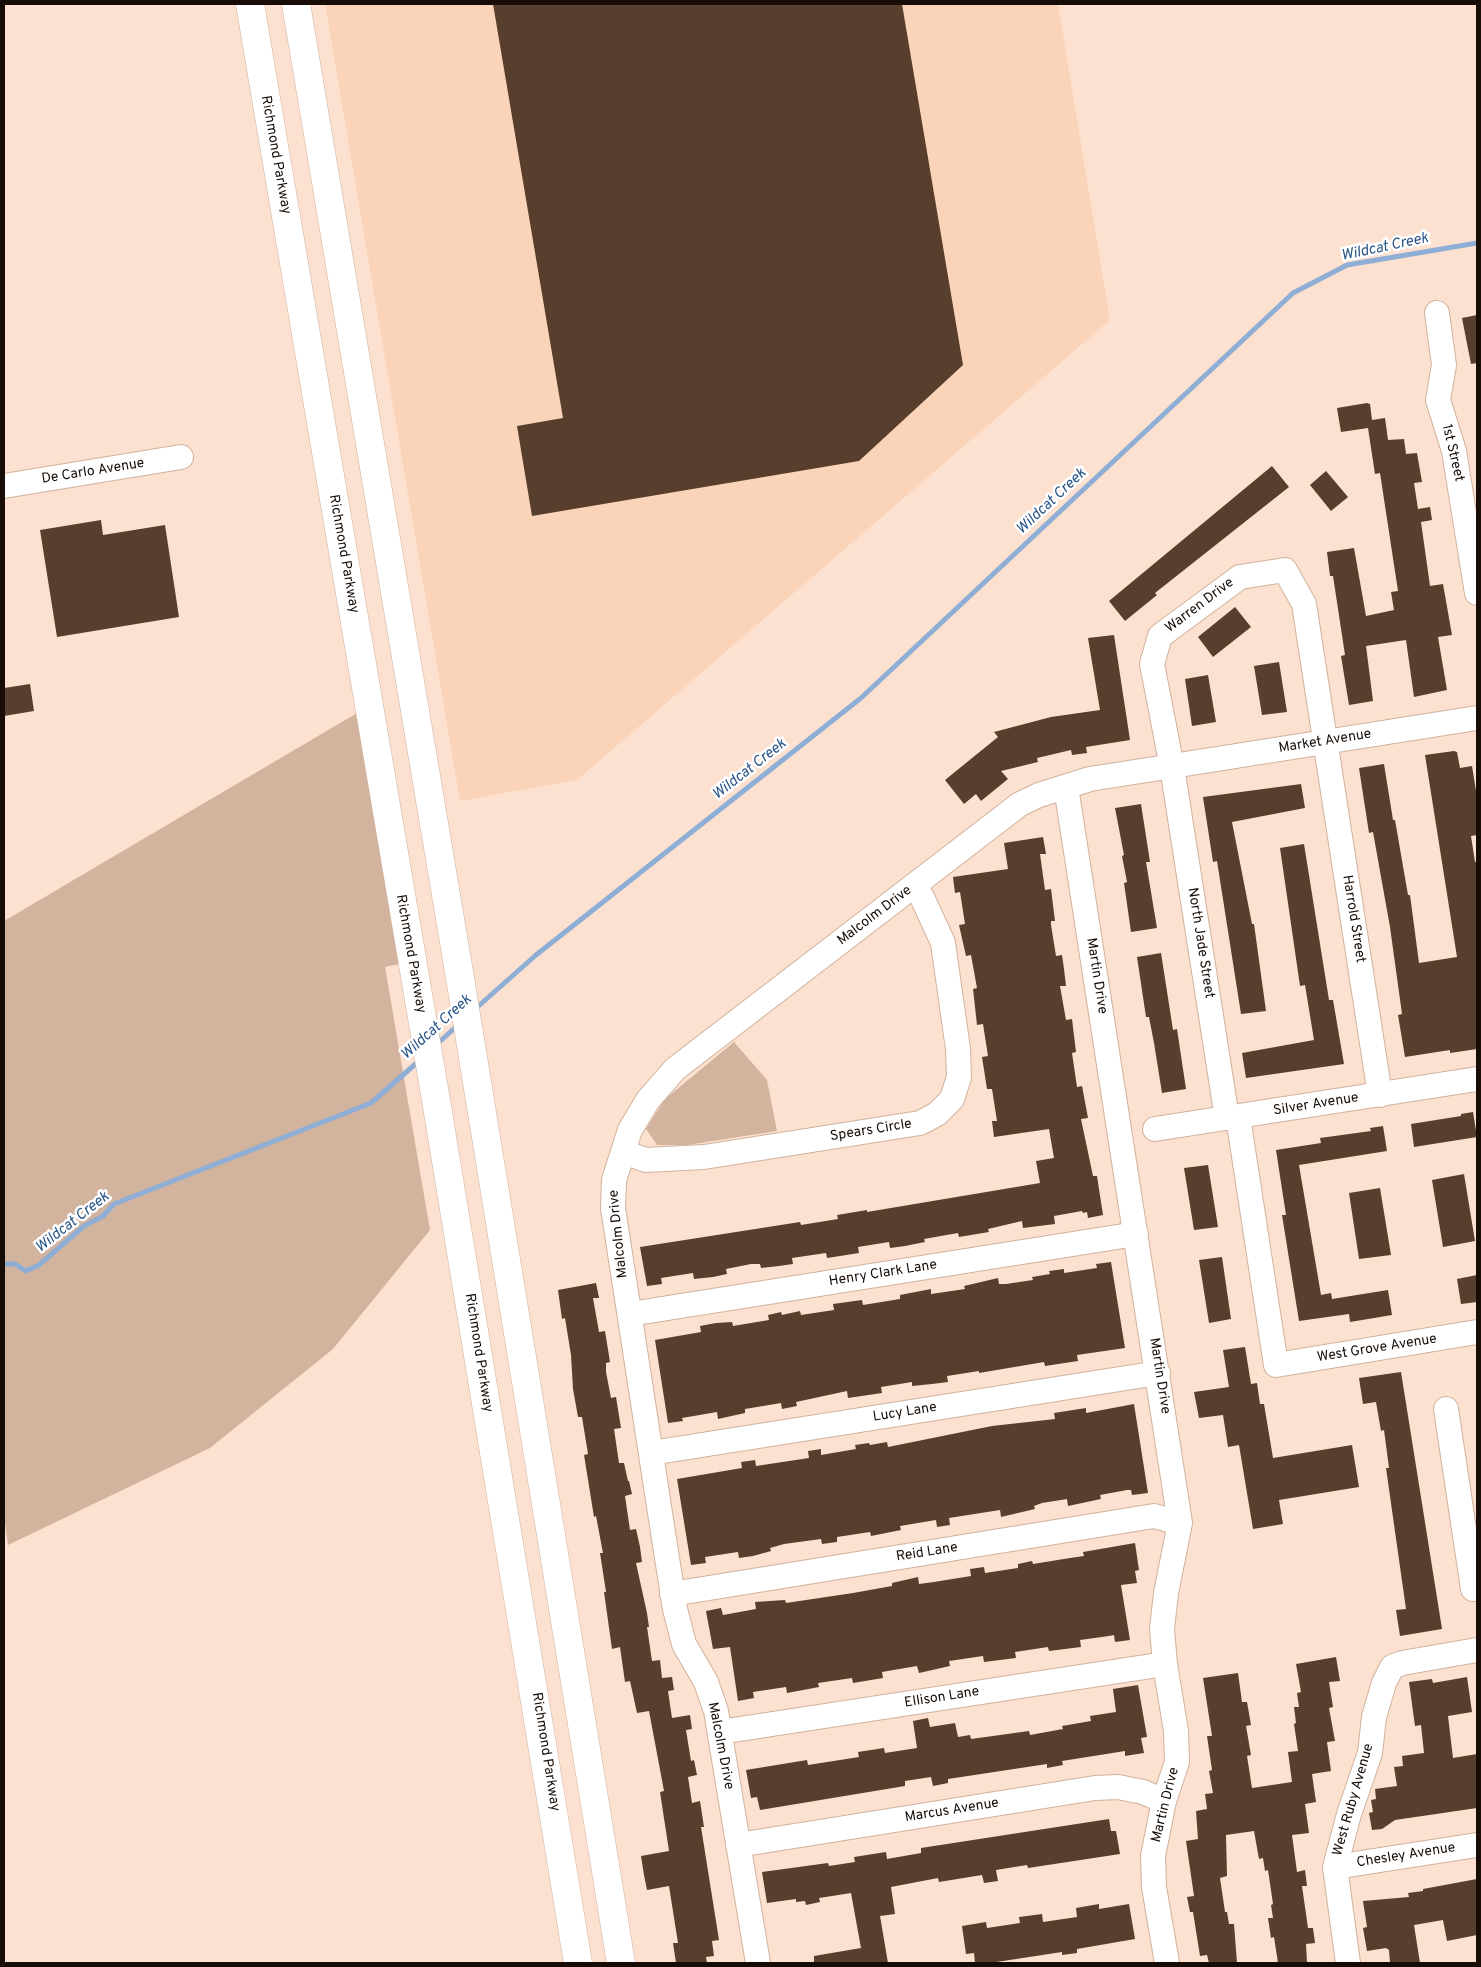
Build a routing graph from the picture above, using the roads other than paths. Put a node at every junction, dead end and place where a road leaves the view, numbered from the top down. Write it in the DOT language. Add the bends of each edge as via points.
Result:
graph roads {
  1 [pos="250,4"];
  2 [pos="296,4"];
  3 [pos="1437,313"];
  4 [pos="181,457"];
  5 [pos="4,486"];
  6 [pos="1477,593"];
  7 [pos="1477,718"];
  8 [pos="1325,742"];
  9 [pos="1172,767"];
  10 [pos="1066,787"];
  11 [pos="914,886"];
  12 [pos="1477,1080"];
  13 [pos="1380,1095"];
  14 [pos="1233,1118"];
  15 [pos="1156,1129"];
  16 [pos="623,1152"];
  17 [pos="1136,1234"];
  18 [pos="630,1314"];
  19 [pos="1477,1332"];
  20 [pos="1276,1365"];
  21 [pos="1158,1373"];
  22 [pos="1446,1409"];
  23 [pos="651,1454"];
  24 [pos="1180,1523"];
  25 [pos="1473,1589"];
  26 [pos="672,1594"];
  27 [pos="1477,1650"];
  28 [pos="1165,1664"];
  29 [pos="720,1732"];
  30 [pos="1164,1801"];
  31 [pos="738,1845"];
  32 [pos="1477,1845"];
  33 [pos="1335,1867"];
  34 [pos="578,1963"];
  35 [pos="621,1963"];
  36 [pos="758,1963"];
  37 [pos="1167,1963"];
  38 [pos="1348,1963"];
  1 -- 34 [label="highway, Richmond Parkway"];
  2 -- 35 [label="highway"];
  3 -- 6 [label="street, 1st Street" via="1444,365 1438,400 1454,451"];
  4 -- 5 [label="street, De Carlo Avenue"];
  7 -- 8 [label="street, Market Avenue"];
  8 -- 9 [label="street, Market Avenue"];
  8 -- 9 [label="street, Warren Drive" via="1304,604 1285,570 1276,571 1240,577 1160,636 1152,664"];
  8 -- 13 [label="street, Harrold Street"];
  9 -- 10 [label="street, Malcolm Drive" via="1090,779"];
  9 -- 14 [label="street, North Jade Street"];
  10 -- 11 [label="street, Malcolm Drive" via="1020,804"];
  10 -- 17 [label="street, Martin Drive"];
  11 -- 16 [label="street, Malcolm Drive" via="675,1069 648,1100 630,1130"];
  11 -- 16 [label="street, Spears Circle" via="942,943 958,1049 959,1078 952,1099 937,1114 920,1123 704,1157 646,1160"];
  12 -- 13 [label="street, Silver Avenue"];
  13 -- 14 [label="street, Silver Avenue"];
  14 -- 15 [label="street, Silver Avenue"];
  14 -- 20 [label="street, North Jade Street"];
  16 -- 18 [label="street, Malcolm Drive" via="614,1180 613,1208"];
  17 -- 18 [label="street, Henry Clark Lane"];
  17 -- 21 [label="street, Martin Drive"];
  18 -- 23 [label="street, Malcolm Drive"];
  19 -- 20 [label="street, West Grove Avenue"];
  21 -- 23 [label="street, Lucy Lane"];
  21 -- 24 [label="street, Martin Drive"];
  22 -- 25 [label="street"];
  23 -- 26 [label="street, Malcolm Drive"];
  24 -- 26 [label="street, Reid Lane" via="1154,1516"];
  24 -- 28 [label="street, Martin Drive" via="1162,1628"];
  26 -- 29 [label="street, Malcolm Drive" via="684,1644 706,1682"];
  27 -- 33 [label="street, West Ruby Avenue" via="1392,1667 1379,1697 1370,1752"];
  28 -- 29 [label="street, Ellison Lane"];
  28 -- 30 [label="street, Martin Drive" via="1176,1731 1177,1762"];
  29 -- 31 [label="street, Malcolm Drive"];
  30 -- 31 [label="street, Marcus Avenue" via="1118,1787 1095,1788"];
  30 -- 37 [label="street, Martin Drive" via="1153,1856 1154,1887"];
  31 -- 36 [label="street, Malcolm Drive"];
  32 -- 33 [label="street, Chesley Avenue"];
  33 -- 38 [label="street, West Ruby Avenue"];
}
